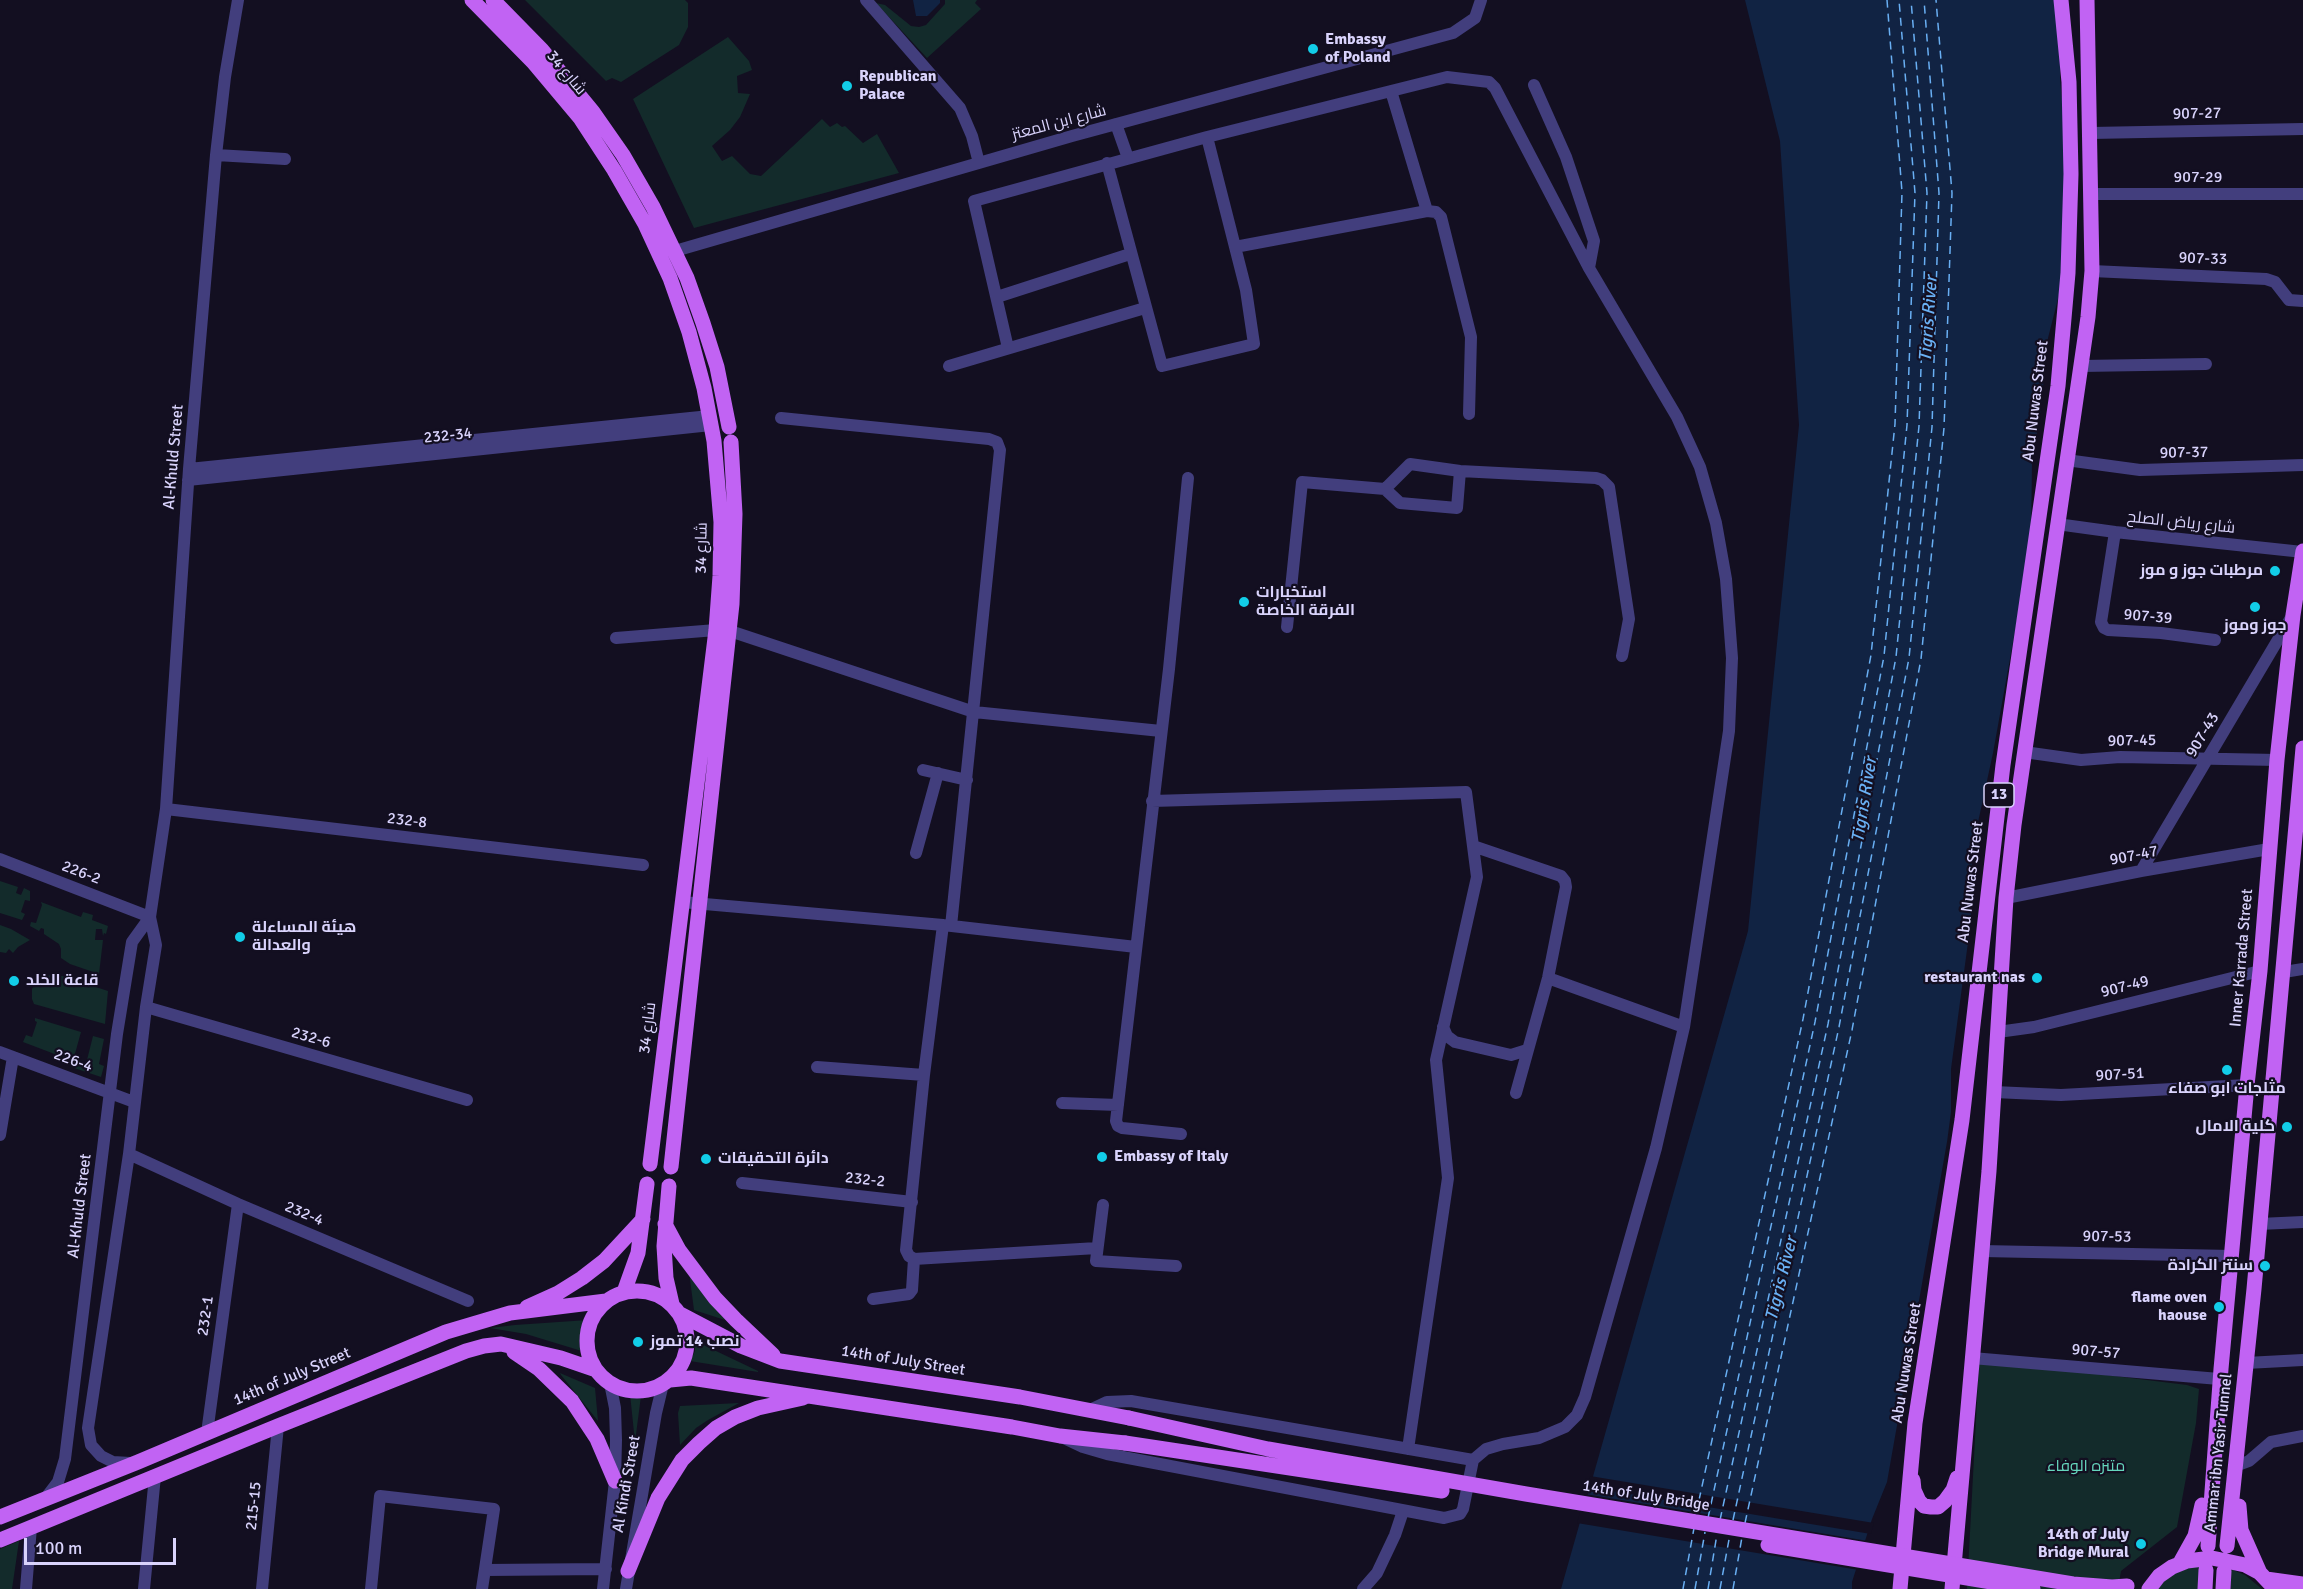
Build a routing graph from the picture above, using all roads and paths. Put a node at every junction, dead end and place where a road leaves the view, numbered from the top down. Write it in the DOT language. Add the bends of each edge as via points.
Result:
graph roads {
  1 [pos="238,0"];
  2 [pos="472,0"];
  3 [pos="493,0"];
  4 [pos="866,0"];
  5 [pos="1480,0"];
  6 [pos="2061,0"];
  7 [pos="2087,0"];
  8 [pos="1533,86"];
  9 [pos="1391,91"];
  10 [pos="1116,124"];
  11 [pos="2303,129"];
  12 [pos="2091,133"];
  13 [pos="1207,137"];
  14 [pos="216,155"];
  15 [pos="1128,158"];
  16 [pos="285,159"];
  17 [pos="979,163"];
  18 [pos="1107,164"];
  19 [pos="2092,194"];
  20 [pos="2303,194"];
  21 [pos="1427,211"];
  22 [pos="1235,247"];
  23 [pos="675,251"];
  24 [pos="1130,254"];
  25 [pos="1589,268"];
  26 [pos="2092,271"];
  27 [pos="997,297"];
  28 [pos="2303,302"];
  29 [pos="1145,308"];
  30 [pos="1008,348"];
  31 [pos="2206,364"];
  32 [pos="949,366"];
  33 [pos="2081,366"];
  34 [pos="1469,414"];
  35 [pos="781,418"];
  36 [pos="711,421"];
  37 [pos="2066,460"];
  38 [pos="2303,465"];
  39 [pos="1460,471"];
  40 [pos="188,475"];
  41 [pos="1188,478"];
  42 [pos="1385,489"];
  43 [pos="2057,524"];
  44 [pos="2115,532"];
  45 [pos="2303,552"];
  46 [pos="2293,615"];
  47 [pos="1287,627"];
  48 [pos="723,630"];
  49 [pos="616,638"];
  50 [pos="2216,640"];
  51 [pos="1622,656"];
  52 [pos="974,712"];
  53 [pos="1161,732"];
  54 [pos="2303,748"];
  55 [pos="2024,752"];
  56 [pos="2209,757"];
  57 [pos="2277,760"];
  58 [pos="923,770"];
  59 [pos="938,773"];
  60 [pos="967,780"];
  61 [pos="2301,784"];
  62 [pos="1152,801"];
  63 [pos="166,809"];
  64 [pos="1473,846"];
  65 [pos="2269,849"];
  66 [pos="916,853"];
  67 [pos="0,859"];
  68 [pos="643,865"];
  69 [pos="2141,871"];
  70 [pos="2006,898"];
  71 [pos="682,902"];
  72 [pos="700,903"];
  73 [pos="150,917"];
  74 [pos="947,926"];
  75 [pos="1136,947"];
  76 [pos="2303,969"];
  77 [pos="2260,971"];
  78 [pos="2284,972"];
  79 [pos="1548,978"];
  80 [pos="146,1007"];
  81 [pos="1443,1027"];
  82 [pos="1684,1027"];
  83 [pos="1998,1032"];
  84 [pos="1527,1050"];
  85 [pos="0,1052"];
  86 [pos="13,1057"];
  87 [pos="818,1067"];
  88 [pos="924,1075"];
  89 [pos="2247,1085"];
  90 [pos="1994,1092"];
  91 [pos="111,1093"];
  92 [pos="1516,1093"];
  93 [pos="466,1100"];
  94 [pos="134,1101"];
  95 [pos="1062,1103"];
  96 [pos="1118,1105"];
  97 [pos="1181,1134"];
  98 [pos="0,1135"];
  99 [pos="129,1154"];
  100 [pos="650,1164"];
  101 [pos="671,1167"];
  102 [pos="742,1183"];
  103 [pos="647,1184"];
  104 [pos="669,1186"];
  105 [pos="912,1202"];
  106 [pos="238,1204"];
  107 [pos="1103,1204"];
  108 [pos="643,1219"];
  109 [pos="2303,1222"];
  110 [pos="665,1224"];
  111 [pos="2259,1224"];
  112 [pos="1097,1248"];
  113 [pos="1982,1251"];
  114 [pos="2232,1256"];
  115 [pos="914,1259"];
  116 [pos="1176,1266"];
  117 [pos="624,1292"];
  118 [pos="873,1299"];
  119 [pos="468,1301"];
  120 [pos="606,1301"];
  121 [pos="676,1309"];
  122 [pos="510,1313"];
  123 [pos="501,1344"];
  124 [pos="1972,1358"];
  125 [pos="2303,1360"];
  126 [pos="780,1361"];
  127 [pos="2246,1363"];
  128 [pos="596,1370"];
  129 [pos="2220,1374"];
  130 [pos="666,1382"];
  131 [pos="610,1383"];
  132 [pos="812,1397"];
  133 [pos="1090,1410"];
  134 [pos="1966,1417"];
  135 [pos="1129,1418"];
  136 [pos="1915,1423"];
  137 [pos="278,1426"];
  138 [pos="207,1433"];
  139 [pos="1060,1436"];
  140 [pos="2303,1436"];
  141 [pos="1408,1449"];
  142 [pos="1473,1460"];
  143 [pos="138,1462"];
  144 [pos="2241,1464"];
  145 [pos="155,1476"];
  146 [pos="615,1481"];
  147 [pos="44,1500"];
  148 [pos="1403,1511"];
  149 [pos="0,1517"];
  150 [pos="32,1527"];
  151 [pos="0,1540"];
  152 [pos="2208,1546"];
  153 [pos="2227,1546"];
  154 [pos="2180,1563"];
  155 [pos="606,1569"];
  156 [pos="485,1570"];
  157 [pos="2206,1570"];
  158 [pos="628,1571"];
  159 [pos="2224,1571"];
  160 [pos="2159,1576"];
  161 [pos="2267,1580"];
  162 [pos="2303,1584"];
  163 [pos="26,1589"];
  164 [pos="144,1589"];
  165 [pos="262,1589"];
  166 [pos="370,1589"];
  167 [pos="482,1589"];
  168 [pos="603,1589"];
  169 [pos="626,1589"];
  170 [pos="1363,1589"];
  171 [pos="1900,1589"];
  172 [pos="1952,1589"];
  173 [pos="2033,1589"];
  174 [pos="2149,1589"];
  175 [pos="2205,1589"];
  176 [pos="2223,1589"];
  1 -- 14 [label="street, Al-Khuld Street"];
  2 -- 36 [label="main road, شارع 34" via="563,97 630,196 659,251 680,305"];
  3 -- 23 [label="main road, شارع 34" via="542,50 593,112 640,183"];
  4 -- 17 [label="street" via="960,108"];
  5 -- 10 [label="street, شارع ابن المعتز" via="1475,18 1452,33"];
  6 -- 136 [label="main road, Abu Nuwas Street / 13" via="2069,82 2071,174 2068,273 2058,386 2003,765 1962,1120"];
  7 -- 12 [label="main road, 13"];
  8 -- 25 [label="street" via="1566,157 1594,242"];
  9 -- 13 [label="street"];
  9 -- 21 [label="street"];
  9 -- 25 [label="street" via="1447,77 1489,82"];
  10 -- 15 [label="street"];
  10 -- 17 [label="street, شارع ابن المعتز"];
  11 -- 12 [label="street, 907-27"];
  12 -- 19 [label="main road, 13"];
  13 -- 15 [label="street"];
  13 -- 22 [label="street"];
  14 -- 16 [label="street"];
  14 -- 40 [label="street, Al-Khuld Street"];
  15 -- 18 [label="street"];
  17 -- 23 [label="street, شارع ابن المعتز"];
  18 -- 24 [label="street"];
  18 -- 27 [label="street" via="974,201"];
  19 -- 20 [label="street, 907-29"];
  19 -- 26 [label="main road, 13"];
  21 -- 22 [label="street"];
  21 -- 34 [label="street" via="1441,217 1471,337"];
  22 -- 29 [label="street" via="1254,345 1162,366"];
  23 -- 48 [label="main road, شارع 34" via="711,345 730,435 735,546"];
  24 -- 27 [label="street"];
  24 -- 29 [label="street"];
  25 -- 82 [label="street" via="1677,417 1695,457 1716,523 1726,579 1732,658 1729,731"];
  26 -- 28 [label="street, 907-33" via="2266,279 2275,282 2289,300"];
  26 -- 33 [label="main road, 13"];
  27 -- 30 [label="street"];
  29 -- 30 [label="street"];
  30 -- 32 [label="street"];
  31 -- 33 [label="street"];
  33 -- 37 [label="main road, 13"];
  35 -- 52 [label="street" via="997,442 1000,450"];
  36 -- 40 [label="street, 232-34"];
  36 -- 48 [label="main road, شارع 34" via="721,522"];
  37 -- 38 [label="street, 907-37" via="2140,470"];
  37 -- 43 [label="main road, 13"];
  39 -- 42 [label="street" via="1410,465"];
  39 -- 42 [label="street" via="1457,508 1400,503"];
  39 -- 51 [label="street" via="1596,478 1609,487 1629,619"];
  40 -- 63 [label="street, Al-Khuld Street"];
  41 -- 53 [label="street"];
  42 -- 47 [label="street" via="1302,482"];
  43 -- 44 [label="street, شارع رياض الصلح"];
  43 -- 55 [label="main road, 13"];
  44 -- 45 [label="street, شارع رياض الصلح"];
  44 -- 50 [label="street, 907-39" via="2101,622 2104,628"];
  45 -- 46 [label="main road, Inner Karrada Street"];
  46 -- 56 [label="street, 907-43"];
  46 -- 57 [label="main road, Inner Karrada Street"];
  48 -- 49 [label="street"];
  48 -- 52 [label="street"];
  48 -- 71 [label="main road, شارع 34"];
  48 -- 72 [label="main road, شارع 34"];
  52 -- 53 [label="street"];
  52 -- 60 [label="street"];
  53 -- 62 [label="street"];
  54 -- 61 [label="main road"];
  55 -- 56 [label="street, 907-45" via="2081,760"];
  55 -- 70 [label="main road, 13"];
  56 -- 57 [label="street, 907-45"];
  56 -- 69 [label="street, 907-43"];
  57 -- 65 [label="main road, Inner Karrada Street"];
  58 -- 59 [label="street"];
  59 -- 60 [label="street"];
  59 -- 66 [label="street"];
  60 -- 74 [label="street"];
  61 -- 78 [label="main road"];
  62 -- 64 [label="street" via="1466,792"];
  62 -- 75 [label="street"];
  63 -- 68 [label="street, 232-8"];
  63 -- 73 [label="street, Al-Khuld Street"];
  64 -- 79 [label="street" via="1565,880"];
  64 -- 81 [label="street" via="1477,876"];
  65 -- 69 [label="street, 907-47"];
  65 -- 77 [label="main road, Inner Karrada Street"];
  67 -- 73 [label="street, 226-2"];
  69 -- 70 [label="street, 907-47"];
  70 -- 83 [label="main road, 13"];
  71 -- 72 [label="street"];
  71 -- 100 [label="main road, شارع 34"];
  72 -- 74 [label="street"];
  72 -- 101 [label="main road, شارع 34"];
  73 -- 80 [label="street, Al-Khuld Street" via="156,945"];
  73 -- 91 [label="street, Al-Khuld Street" via="132,942"];
  74 -- 75 [label="street"];
  74 -- 88 [label="street"];
  75 -- 96 [label="street"];
  76 -- 78 [label="street"];
  77 -- 83 [label="street, 907-49" via="2034,1027"];
  77 -- 89 [label="main road, Inner Karrada Street"];
  78 -- 111 [label="main road"];
  79 -- 82 [label="street"];
  79 -- 84 [label="street"];
  80 -- 93 [label="street, 232-6"];
  80 -- 94 [label="street, Al-Khuld Street"];
  81 -- 84 [label="street" via="1455,1042 1511,1055"];
  81 -- 141 [label="street" via="1436,1060 1448,1178"];
  82 -- 142 [label="street" via="1656,1148 1586,1397 1577,1415 1565,1426 1539,1438 1486,1449"];
  83 -- 90 [label="main road, 13"];
  84 -- 92 [label="street"];
  85 -- 86 [label="street, 226-4"];
  86 -- 91 [label="street, 226-4"];
  86 -- 98 [label="street"];
  87 -- 88 [label="street"];
  88 -- 105 [label="street"];
  89 -- 90 [label="street, 907-51" via="2061,1095"];
  89 -- 114 [label="main road, Inner Karrada Street"];
  90 -- 113 [label="main road, 13"];
  91 -- 94 [label="street, 226-4"];
  91 -- 147 [label="street, Al-Khuld Street" via="65,1459 58,1482"];
  94 -- 99 [label="street, Al-Khuld Street"];
  95 -- 96 [label="street"];
  96 -- 97 [label="street" via="1118,1126"];
  99 -- 106 [label="street, 232-4"];
  99 -- 143 [label="street, Al-Khuld Street" via="88,1428 91,1445 101,1456 119,1463"];
  102 -- 105 [label="street, 232-2"];
  103 -- 108 [label="main road"];
  104 -- 110 [label="main road"];
  105 -- 115 [label="street" via="906,1250"];
  106 -- 119 [label="street, 232-4"];
  106 -- 138 [label="street, 232-1"];
  107 -- 112 [label="street"];
  108 -- 117 [label="main road" via="638,1253"];
  108 -- 122 [label="main road" via="604,1261 582,1278"];
  109 -- 111 [label="street"];
  110 -- 121 [label="main road" via="664,1262"];
  110 -- 126 [label="main road" via="715,1298"];
  111 -- 127 [label="main road"];
  112 -- 115 [label="street"];
  112 -- 116 [label="street" via="1096,1261 1100,1263"];
  113 -- 114 [label="street, 907-53"];
  113 -- 124 [label="main road, 13"];
  114 -- 129 [label="main road, Inner Karrada Street"];
  115 -- 118 [label="street" via="909,1294"];
  117 -- 120 [label="main road"];
  117 -- 121 [label="main road" via="657,1294"];
  120 -- 122 [label="main road, 14th of July Street"];
  120 -- 128 [label="main road" via="589,1328 588,1350"];
  121 -- 126 [label="main road, 14th of July Street" via="741,1346"];
  121 -- 130 [label="main road" via="687,1334 686,1354 677,1372"];
  122 -- 138 [label="main road, 14th of July Street" via="446,1332"];
  123 -- 128 [label="main road"];
  123 -- 137 [label="main road" via="466,1351"];
  123 -- 146 [label="main road" via="539,1369 572,1401 597,1439"];
  124 -- 129 [label="street, 907-57"];
  124 -- 134 [label="main road, 13"];
  125 -- 127 [label="street"];
  126 -- 133 [label="main road, 14th of July Street"];
  127 -- 144 [label="main road"];
  127 -- 153 [label="main road, Ammar ibn Yasir Tunnel"];
  128 -- 131 [label="main road"];
  129 -- 152 [label="main road, Ammar ibn Yasir Tunnel"];
  129 -- 154 [label="main road" via="2200,1519"];
  130 -- 131 [label="main road" via="636,1391"];
  130 -- 132 [label="main road" via="692,1378"];
  130 -- 158 [label="street, Al Kindi Street" via="656,1413"];
  131 -- 146 [label="street, Al Kindi Street" via="615,1408"];
  132 -- 139 [label="main road"];
  132 -- 158 [label="main road" via="735,1417 699,1443 682,1460 658,1498"];
  133 -- 135 [label="main road, 14th of July Street"];
  133 -- 141 [label="street" via="1107,1402 1131,1401"];
  134 -- 136 [label="main road" via="1959,1473 1953,1490 1938,1507 1924,1506 1914,1490"];
  134 -- 172 [label="main road, 13"];
  135 -- 160 [label="main road, 14th of July Bridge, bridge" via="1401,1473 2073,1584 2127,1586"];
  136 -- 171 [label="main road, Abu Nuwas Street / 13"];
  137 -- 145 [label="main road"];
  137 -- 165 [label="street, 215-15"];
  138 -- 143 [label="main road, 14th of July Street"];
  139 -- 148 [label="street" via="1107,1454"];
  139 -- 173 [label="main road, 14th of July Bridge, bridge" via="1388,1481"];
  140 -- 144 [label="street" via="2271,1442"];
  141 -- 142 [label="street"];
  142 -- 148 [label="street" via="1460,1514 1444,1518"];
  143 -- 147 [label="main road, 14th of July Street"];
  144 -- 161 [label="main road" via="2239,1520 2244,1542"];
  145 -- 150 [label="main road"];
  145 -- 164 [label="street"];
  146 -- 155 [label="street, Al Kindi Street"];
  147 -- 149 [label="main road, 14th of July Street"];
  148 -- 170 [label="street" via="1377,1573"];
  150 -- 151 [label="main road"];
  150 -- 163 [label="street"];
  154 -- 160 [label="main road"];
  154 -- 161 [label="main road" via="2221,1559 2245,1565"];
  155 -- 156 [label="street"];
  155 -- 168 [label="street, Al Kindi Street"];
  156 -- 166 [label="street" via="494,1509 380,1496"];
  156 -- 167 [label="street"];
  157 -- 175 [label="main road"];
  158 -- 169 [label="street, Al Kindi Street"];
  159 -- 176 [label="main road"];
  160 -- 174 [label="main road"];
  161 -- 162 [label="main road"];
}
